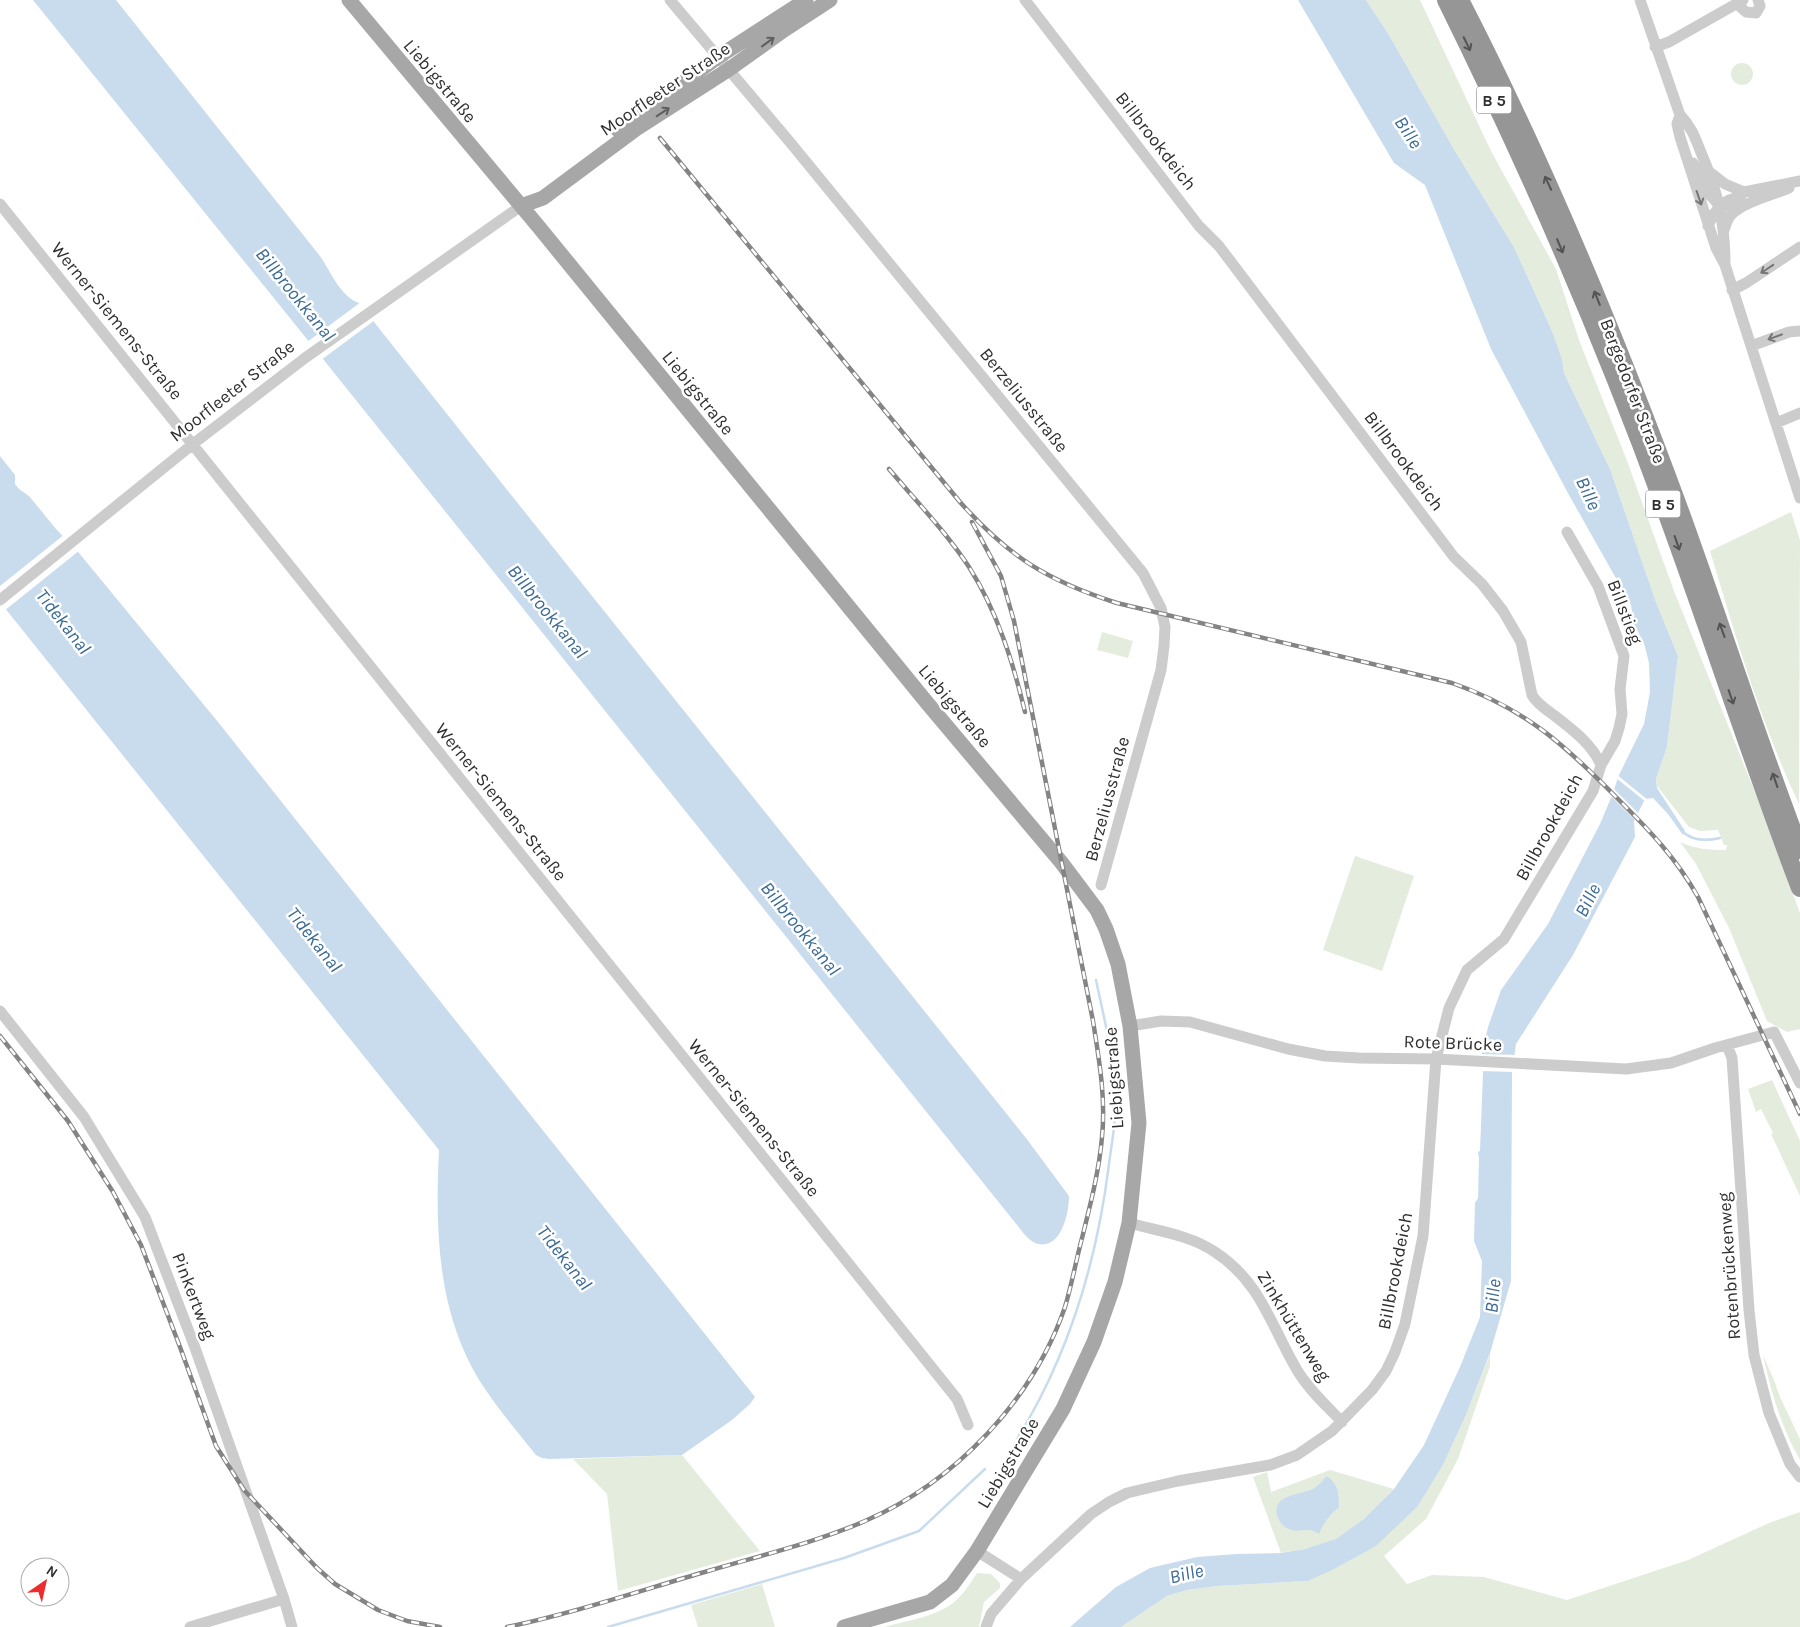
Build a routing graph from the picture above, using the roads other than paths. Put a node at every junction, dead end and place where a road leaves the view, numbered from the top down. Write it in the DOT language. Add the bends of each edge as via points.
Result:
graph roads {
  1 [pos="349,0"];
  2 [pos="670,0"];
  3 [pos="806,0"];
  4 [pos="830,0"];
  5 [pos="1025,0"];
  6 [pos="1446,0"];
  7 [pos="1460,0"];
  8 [pos="1469,0"];
  9 [pos="1640,0"];
  10 [pos="1758,0"];
  11 [pos="1735,2"];
  12 [pos="1484,46"];
  13 [pos="1655,47"];
  14 [pos="718,57"];
  15 [pos="728,70"];
  16 [pos="1680,115"];
  17 [pos="1680,137"];
  18 [pos="1709,172"];
  19 [pos="1800,183"];
  20 [pos="1744,192"];
  21 [pos="0,204"];
  22 [pos="1748,204"];
  23 [pos="521,206"];
  24 [pos="1720,206"];
  25 [pos="1708,226"];
  26 [pos="1724,230"];
  27 [pos="1800,247"];
  28 [pos="1725,265"];
  29 [pos="1732,290"];
  30 [pos="1800,331"];
  31 [pos="1751,346"];
  32 [pos="1800,413"];
  33 [pos="1776,423"];
  34 [pos="193,444"];
  35 [pos="1800,497"];
  36 [pos="1568,532"];
  37 [pos="0,600"];
  38 [pos="1601,765"];
  39 [pos="1800,850"];
  40 [pos="1101,885"];
  41 [pos="1800,888"];
  42 [pos="0,1011"];
  43 [pos="1130,1026"];
  44 [pos="1727,1045"];
  45 [pos="1436,1059"];
  46 [pos="1800,1083"];
  47 [pos="1129,1223"];
  48 [pos="1342,1422"];
  49 [pos="968,1425"];
  50 [pos="1800,1477"];
  51 [pos="977,1551"];
  52 [pos="1020,1579"];
  53 [pos="284,1599"];
  54 [pos="190,1627"];
  55 [pos="292,1627"];
  56 [pos="844,1627"];
  57 [pos="986,1627"];
  1 -- 23 [label="main road, Liebigstraße"];
  2 -- 14 [label="street, Berzeliusstraße"];
  3 -- 14 [label="main road, Moorfleeter Straße"];
  15 -- 4 [label="main road, Moorfleeter Straße, one-way"];
  5 -- 38 [label="street, Billbrookdeich" via="1199,226 1219,246 1454,556 1476,576 1504,611 1521,642 1535,701 1589,745"];
  6 -- 41 [label="highway, Bergedorfer Straße / B 5, one-way" via="1585,302 1668,515"];
  7 -- 12 [label="highway, Bergedorfer Straße / B 5"];
  8 -- 12 [label="highway"];
  9 -- 13 [label="street"];
  10 -- 11 [label="street" via="1760,6 1756,13 1746,12"];
  11 -- 13 [label="street" via="1669,42"];
  39 -- 12 [label="highway, Bergedorfer Straße / B 5, one-way" via="1679,510 1597,298"];
  13 -- 16 [label="street"];
  14 -- 15 [label="street, Berzeliusstraße"];
  14 -- 23 [label="main road, Moorfleeter Straße" via="537,190"];
  23 -- 15 [label="main road, Moorfleeter Straße, one-way" via="543,198 636,129"];
  15 -- 40 [label="street, Berzeliusstraße" via="1143,573 1158,600 1165,627 1160,670"];
  16 -- 17 [label="street" via="1677,124"];
  16 -- 18 [label="street" via="1692,129"];
  17 -- 24 [label="street" via="1706,189"];
  17 -- 25 [label="street, one-way"];
  18 -- 20 [label="street"];
  18 -- 24 [label="street"];
  19 -- 20 [label="street"];
  19 -- 22 [label="street"];
  20 -- 24 [label="street"];
  21 -- 34 [label="street, Werner-Siemens-Straße"];
  22 -- 24 [label="street"];
  22 -- 26 [label="street" via="1734,212"];
  23 -- 34 [label="street, Moorfleeter Straße" via="378,305"];
  23 -- 43 [label="main road, Liebigstraße" via="1084,891 1110,940 1122,979"];
  24 -- 25 [label="street"];
  24 -- 26 [label="street"];
  25 -- 28 [label="street"];
  26 -- 28 [label="street"];
  27 -- 29 [label="street, one-way"];
  28 -- 29 [label="street"];
  29 -- 31 [label="street"];
  30 -- 31 [label="street, one-way"];
  31 -- 33 [label="street"];
  32 -- 33 [label="street"];
  33 -- 35 [label="street"];
  34 -- 37 [label="street, Moorfleeter Straße"];
  34 -- 49 [label="street, Werner-Siemens-Straße" via="957,1399"];
  36 -- 38 [label="street, Billstieg" via="1598,586 1624,656 1620,689 1622,714 1615,741"];
  38 -- 45 [label="street, Billbrookdeich" via="1593,791 1504,940 1467,970 1449,1008"];
  42 -- 53 [label="street, Pinkertweg" via="84,1117 145,1217"];
  43 -- 45 [label="street, Rote Brücke" via="1182,1021 1326,1056"];
  43 -- 47 [label="main road, Liebigstraße" via="1139,1123"];
  44 -- 45 [label="street, Rote Brücke" via="1671,1063 1626,1070"];
  44 -- 46 [label="street, Rote Brücke" via="1774,1032"];
  44 -- 50 [label="street, Rotenbrückenweg" via="1732,1058 1754,1355 1769,1413 1790,1464"];
  45 -- 48 [label="street, Billbrookdeich" via="1423,1236 1405,1324 1386,1371"];
  47 -- 48 [label="street, Zinkhüttenweg" via="1193,1241 1214,1251 1244,1275 1266,1307 1307,1384"];
  47 -- 51 [label="main road, Liebigstraße" via="1108,1304 1080,1375"];
  48 -- 52 [label="street, Billbrookdeich" via="1314,1445 1270,1465 1127,1493 1091,1514"];
  51 -- 52 [label="street"];
  51 -- 56 [label="main road, Liebigstraße" via="952,1585 930,1602"];
  52 -- 57 [label="street, Billbrookdeich" via="991,1614"];
  53 -- 54 [label="street"];
  53 -- 55 [label="street, Pinkertweg"];
}
